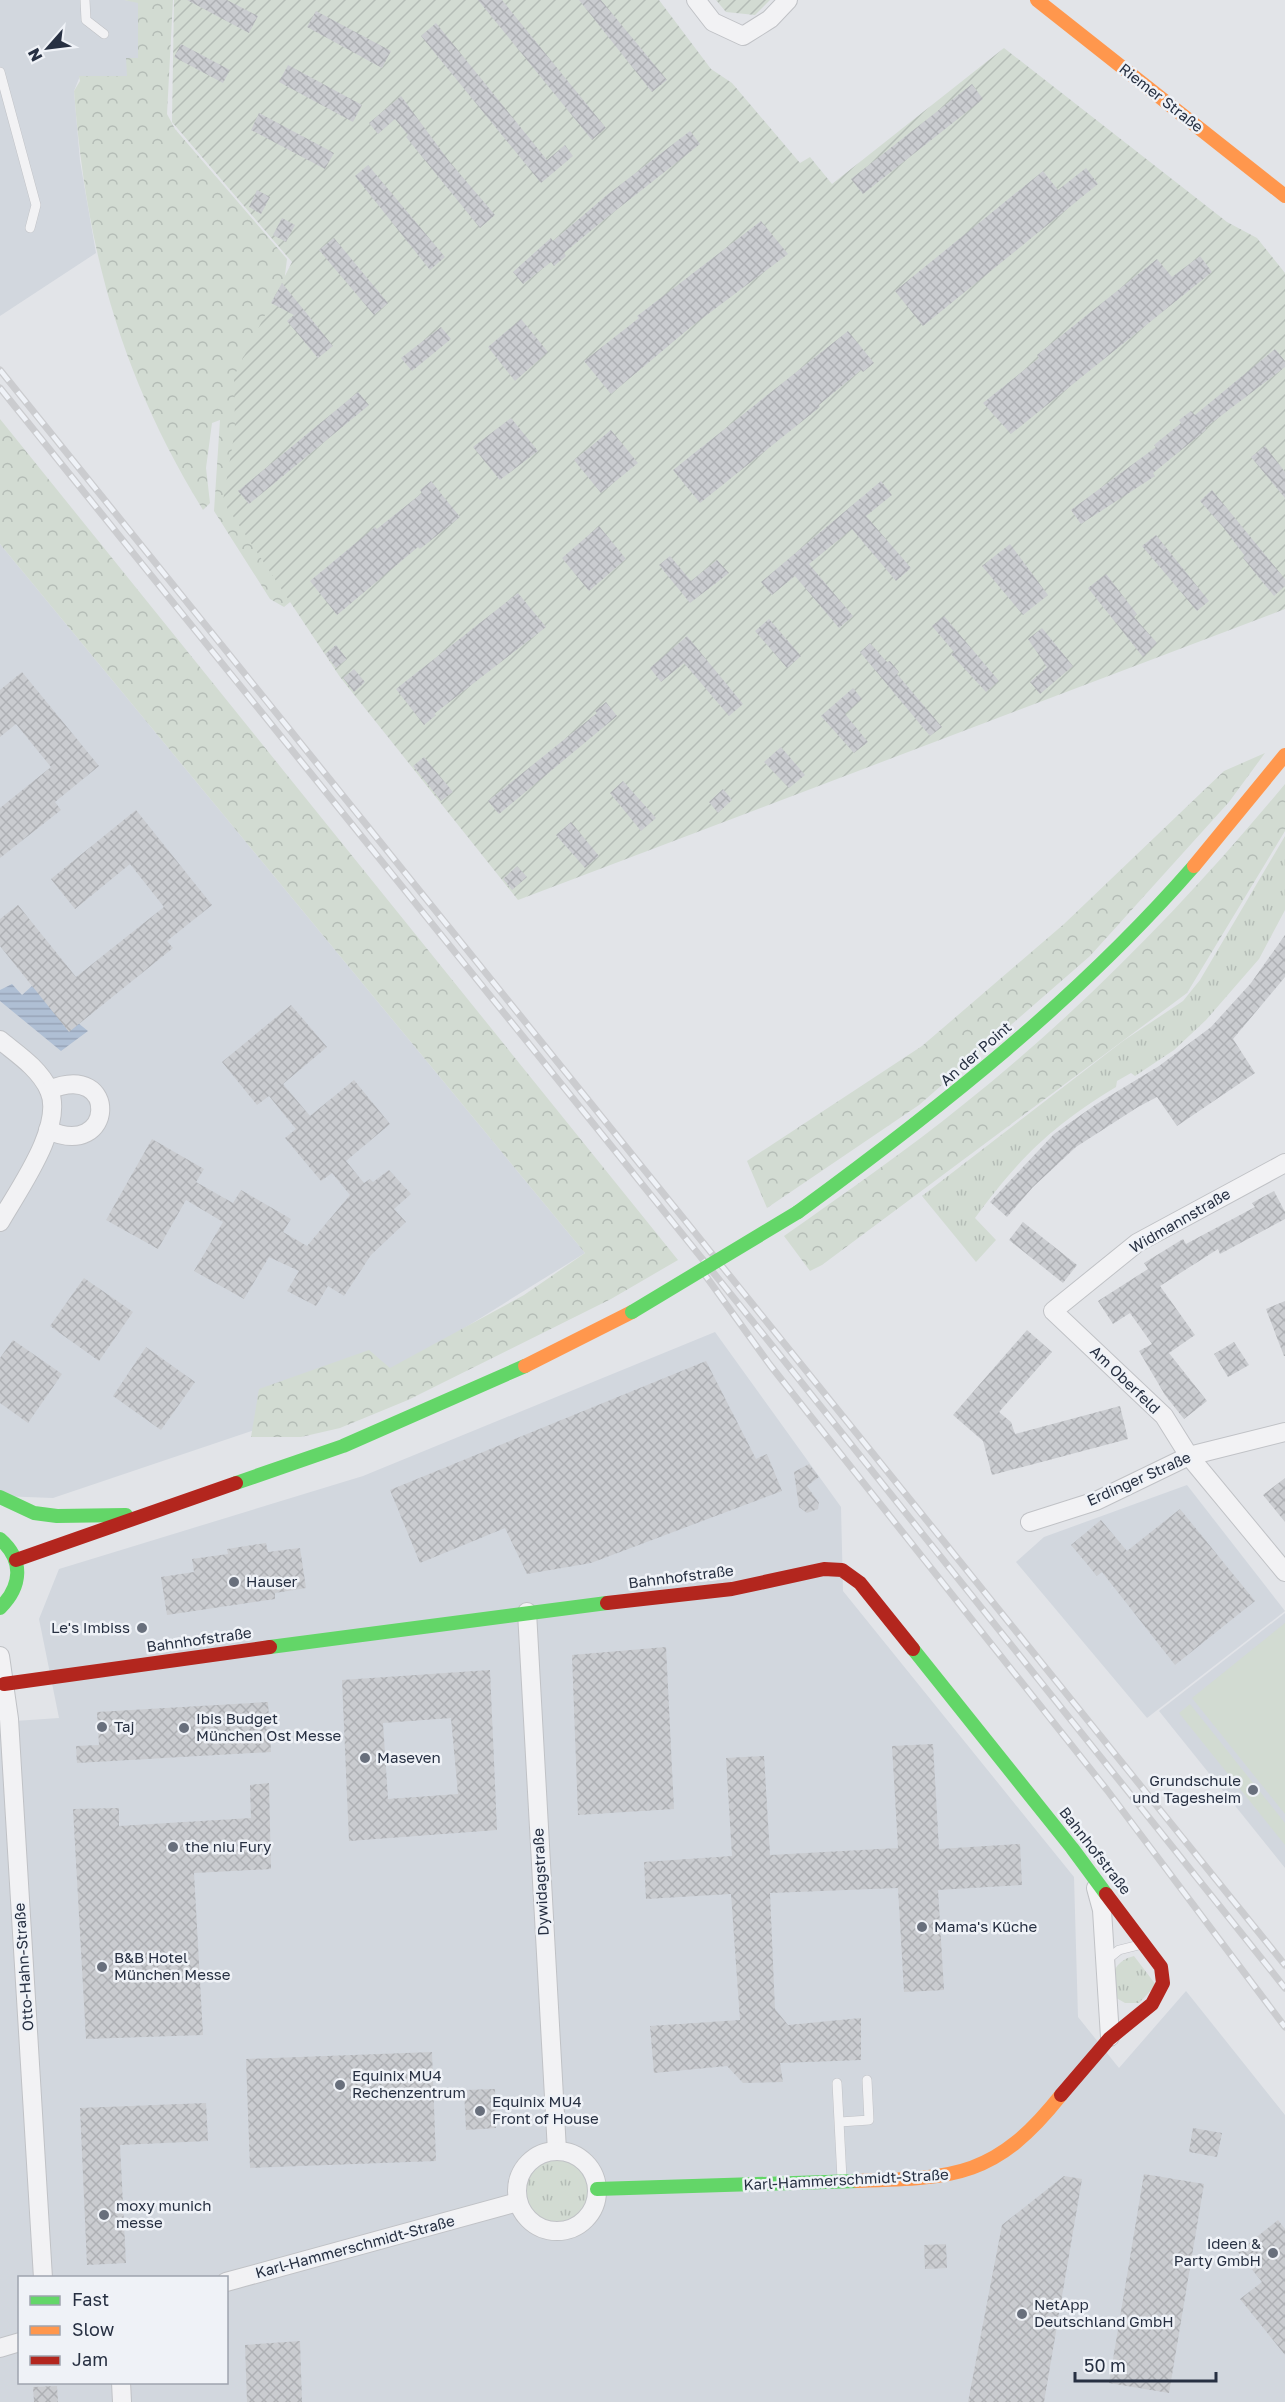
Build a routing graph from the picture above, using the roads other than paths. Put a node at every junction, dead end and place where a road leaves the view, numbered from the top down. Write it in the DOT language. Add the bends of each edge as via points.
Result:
graph roads {
  1 [pos="85,0"];
  2 [pos="696,0"];
  3 [pos="788,0"];
  4 [pos="1037,0"];
  5 [pos="104,33"];
  6 [pos="0,72"];
  7 [pos="1285,196"];
  8 [pos="30,228"];
  9 [pos="1285,755"];
  10 [pos="0,1040"];
  11 [pos="49,1090"];
  12 [pos="48,1130"];
  13 [pos="1285,1163"];
  14 [pos="0,1222"];
  15 [pos="1053,1311"];
  16 [pos="1285,1432"];
  17 [pos="1189,1456"];
  18 [pos="0,1497"];
  19 [pos="148,1515"];
  20 [pos="1030,1522"];
  21 [pos="0,1539"];
  22 [pos="16,1560"];
  23 [pos="1285,1572"];
  24 [pos="0,1608"];
  25 [pos="527,1612"];
  26 [pos="0,1656"];
  27 [pos="4,1684"];
  28 [pos="1094,1880"];
  29 [pos="1145,1944"];
  30 [pos="1104,1962"];
  31 [pos="1165,1979"];
  32 [pos="1110,2037"];
  33 [pos="867,2080"];
  34 [pos="837,2083"];
  35 [pos="840,2122"];
  36 [pos="557,2151"];
  37 [pos="842,2181"];
  38 [pos="597,2188"];
  39 [pos="518,2202"];
  40 [pos="43,2276"];
  41 [pos="228,2281"];
  42 [pos="18,2343"];
  43 [pos="0,2348"];
  44 [pos="121,2384"];
  45 [pos="122,2402"];
  1 -- 5 [label="lane" via="86,20"];
  2 -- 3 [label="street" via="713,22 743,36 770,19"];
  4 -- 7 [label="street, Riemer Straße"];
  6 -- 8 [label="lane" via="36,205"];
  9 -- 19 [label="street, An der Point, bridge" via="1214,844 1126,939 1043,1017 939,1107 798,1212 632,1312 516,1371 343,1446"];
  10 -- 11 [label="street" via="30,1065"];
  11 -- 12 [label="street" via="53,1104"];
  11 -- 12 [label="street" via="69,1083 83,1085 94,1094 100,1107 98,1121 82,1136 68,1137"];
  12 -- 14 [label="street"];
  13 -- 15 [label="street, Widmannstraße" via="1137,1242"];
  15 -- 17 [label="street, Am Oberfeld" via="1164,1416"];
  16 -- 17 [label="street, Erdinger Straße"];
  17 -- 20 [label="street, Erdinger Straße" via="1096,1501"];
  17 -- 23 [label="street, Am Oberfeld"];
  18 -- 19 [label="street" via="34,1513 57,1516"];
  19 -- 22 [label="street, An der Point"];
  21 -- 22 [label="street"];
  22 -- 24 [label="street" via="18,1581"];
  25 -- 27 [label="street, Bahnhofstraße"];
  25 -- 28 [label="street, Bahnhofstraße" via="732,1589 824,1569 842,1570 867,1592 1065,1838"];
  25 -- 36 [label="street, Dywidagstraße"];
  26 -- 27 [label="street, Otto-Hahn-Straße"];
  27 -- 40 [label="street, Otto-Hahn-Straße"];
  28 -- 29 [label="street, Bahnhofstraße"];
  28 -- 30 [label="street" via="1102,1910"];
  29 -- 30 [label="lane" via="1119,1950"];
  29 -- 31 [label="street, Bahnhofstraße"];
  30 -- 32 [label="street"];
  31 -- 32 [label="street, Karl-Hammerschmidt-Straße" via="1143,2013"];
  32 -- 37 [label="street, Karl-Hammerschmidt-Straße" via="1042,2118 1016,2145 995,2159 950,2177"];
  33 -- 35 [label="lane" via="869,2120"];
  34 -- 35 [label="lane"];
  35 -- 37 [label="lane"];
  36 -- 38 [label="street" via="580,2158 591,2171"];
  36 -- 39 [label="street" via="537,2156 522,2171"];
  37 -- 38 [label="street, Karl-Hammerschmidt-Straße"];
  38 -- 39 [label="street" via="594,2208 588,2216 564,2231 536,2225"];
  39 -- 41 [label="street, Karl-Hammerschmidt-Straße"];
  42 -- 43 [label="street"];
  44 -- 45 [label="street"];
}
